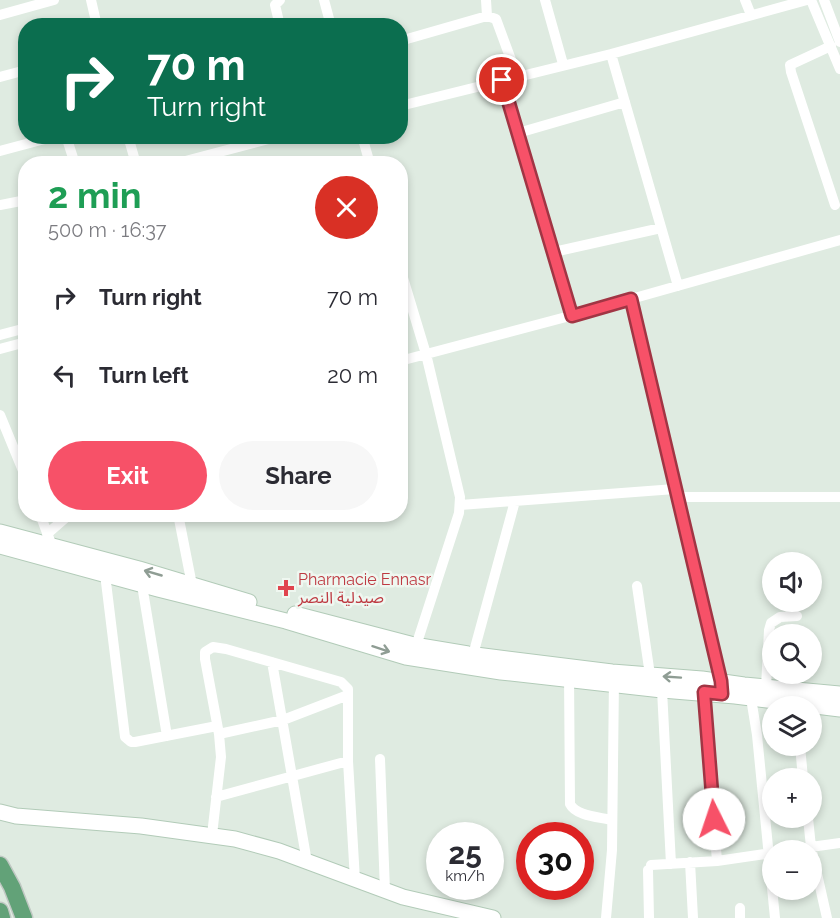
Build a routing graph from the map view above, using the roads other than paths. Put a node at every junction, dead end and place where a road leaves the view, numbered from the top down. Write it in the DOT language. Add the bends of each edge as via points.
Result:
graph roads {
  1 [pos="54,0"];
  2 [pos="91,0"];
  3 [pos="280,0"];
  4 [pos="324,0"];
  5 [pos="486,0"];
  6 [pos="745,0"];
  7 [pos="809,0"];
  8 [pos="824,0"];
  9 [pos="548,1"];
  10 [pos="33,3"];
  11 [pos="0,15"];
  12 [pos="751,15"];
  13 [pos="487,16"];
  14 [pos="95,18"];
  15 [pos="278,18"];
  16 [pos="329,18"];
  17 [pos="408,39"];
  18 [pos="835,44"];
  19 [pos="611,54"];
  20 [pos="563,64"];
  21 [pos="840,69"];
  22 [pos="18,72"];
  23 [pos="517,76"];
  24 [pos="0,77"];
  25 [pos="502,80"];
  26 [pos="626,102"];
  27 [pos="408,104"];
  28 [pos="518,133"];
  29 [pos="26,144"];
  30 [pos="250,144"];
  31 [pos="0,151"];
  32 [pos="204,156"];
  33 [pos="18,202"];
  34 [pos="835,205"];
  35 [pos="0,206"];
  36 [pos="661,228"];
  37 [pos="840,240"];
  38 [pos="554,252"];
  39 [pos="678,286"];
  40 [pos="408,294"];
  41 [pos="631,299"];
  42 [pos="572,316"];
  43 [pos="18,330"];
  44 [pos="0,335"];
  45 [pos="18,344"];
  46 [pos="0,349"];
  47 [pos="426,354"];
  48 [pos="408,359"];
  49 [pos="0,415"];
  50 [pos="18,458"];
  51 [pos="675,493"];
  52 [pos="840,497"];
  53 [pos="515,501"];
  54 [pos="460,506"];
  55 [pos="43,522"];
  56 [pos="64,522"];
  57 [pos="180,522"];
  58 [pos="0,532"];
  59 [pos="49,540"];
  60 [pos="0,546"];
  61 [pos="57,561"];
  62 [pos="105,574"];
  63 [pos="142,585"];
  64 [pos="192,585"];
  65 [pos="637,586"];
  66 [pos="797,616"];
  67 [pos="414,652"];
  68 [pos="473,655"];
  69 [pos="272,662"];
  70 [pos="502,666"];
  71 [pos="569,673"];
  72 [pos="650,675"];
  73 [pos="615,678"];
  74 [pos="766,687"];
  75 [pos="721,688"];
  76 [pos="662,690"];
  77 [pos="704,692"];
  78 [pos="750,692"];
  79 [pos="840,693"];
  80 [pos="348,695"];
  81 [pos="764,696"];
  82 [pos="822,707"];
  83 [pos="840,709"];
  84 [pos="283,720"];
  85 [pos="218,730"];
  86 [pos="167,736"];
  87 [pos="380,759"];
  88 [pos="348,760"];
  89 [pos="292,776"];
  90 [pos="216,797"];
  91 [pos="0,812"];
  92 [pos="611,820"];
  93 [pos="212,835"];
  94 [pos="768,840"];
  95 [pos="840,843"];
  96 [pos="822,846"];
  97 [pos="762,854"];
  98 [pos="717,861"];
  99 [pos="307,862"];
  100 [pos="690,862"];
  101 [pos="671,864"];
  102 [pos="0,865"];
  103 [pos="355,880"];
  104 [pos="385,891"];
  105 [pos="822,896"];
  106 [pos="774,900"];
  107 [pos="0,911"];
  108 [pos="2,918"];
  109 [pos="24,918"];
  110 [pos="493,918"];
  111 [pos="606,918"];
  112 [pos="649,918"];
  113 [pos="693,918"];
  114 [pos="775,918"];
  115 [pos="827,918"];
  1 -- 10 [label="street"];
  2 -- 14 [label="street"];
  3 -- 15 [label="street" via="275,5"];
  4 -- 16 [label="street"];
  5 -- 13 [label="street"];
  6 -- 12 [label="street"];
  7 -- 12 [label="street"];
  7 -- 18 [label="street"];
  8 -- 18 [label="street"];
  9 -- 20 [label="street"];
  10 -- 11 [label="street"];
  12 -- 19 [label="street"];
  13 -- 17 [label="street"];
  13 -- 23 [label="street" via="496,19"];
  18 -- 21 [label="street"];
  18 -- 34 [label="street" via="790,65"];
  19 -- 20 [label="street"];
  19 -- 26 [label="street"];
  20 -- 23 [label="street"];
  22 -- 24 [label="street"];
  23 -- 25 [label="street"];
  25 -- 27 [label="street"];
  25 -- 28 [label="street"];
  26 -- 28 [label="street"];
  26 -- 36 [label="street"];
  28 -- 38 [label="street"];
  29 -- 31 [label="street"];
  30 -- 32 [label="street"];
  33 -- 35 [label="street"];
  36 -- 38 [label="street"];
  36 -- 39 [label="street"];
  37 -- 39 [label="street"];
  38 -- 42 [label="street"];
  39 -- 41 [label="street"];
  40 -- 47 [label="street"];
  41 -- 42 [label="street"];
  41 -- 51 [label="street"];
  42 -- 47 [label="street"];
  43 -- 44 [label="street"];
  45 -- 46 [label="street"];
  47 -- 48 [label="street"];
  47 -- 54 [label="street"];
  49 -- 50 [label="street"];
  51 -- 52 [label="street"];
  51 -- 53 [label="street"];
  51 -- 75 [label="street"];
  53 -- 54 [label="street"];
  53 -- 68 [label="street"];
  54 -- 67 [label="street"];
  55 -- 59 [label="street"];
  56 -- 59 [label="street"];
  57 -- 64 [label="street"];
  58 -- 59 [label="street"];
  59 -- 61 [label="street"];
  64 -- 59 [label="street, one-way"];
  60 -- 61 [label="street"];
  61 -- 62 [label="street"];
  62 -- 63 [label="street"];
  62 -- 86 [label="street" via="124,734 127,740 135,742"];
  63 -- 67 [label="street, one-way"];
  63 -- 86 [label="street"];
  64 -- 67 [label="street"];
  65 -- 72 [label="street"];
  66 -- 74 [label="street" via="771,623"];
  67 -- 68 [label="street"];
  67 -- 70 [label="street"];
  68 -- 70 [label="street"];
  69 -- 80 [label="street" via="341,682"];
  69 -- 84 [label="street"];
  69 -- 85 [label="street" via="226,649 207,649"];
  70 -- 71 [label="street"];
  71 -- 73 [label="street"];
  71 -- 92 [label="street" via="570,804 578,812"];
  72 -- 73 [label="street"];
  75 -- 72 [label="street, one-way"];
  73 -- 76 [label="street"];
  73 -- 92 [label="street"];
  74 -- 78 [label="street"];
  74 -- 79 [label="street"];
  75 -- 77 [label="street"];
  75 -- 78 [label="street"];
  76 -- 77 [label="street"];
  76 -- 101 [label="street"];
  77 -- 98 [label="street"];
  78 -- 81 [label="street"];
  78 -- 94 [label="street"];
  80 -- 84 [label="street"];
  80 -- 88 [label="street"];
  82 -- 83 [label="street"];
  84 -- 85 [label="street"];
  84 -- 89 [label="street"];
  85 -- 86 [label="street"];
  85 -- 90 [label="street"];
  87 -- 104 [label="street"];
  88 -- 89 [label="street"];
  88 -- 103 [label="street"];
  89 -- 90 [label="street"];
  89 -- 99 [label="street"];
  90 -- 93 [label="street"];
  91 -- 93 [label="street"];
  92 -- 111 [label="street"];
  93 -- 99 [label="street" via="256,844"];
  95 -- 96 [label="street"];
  97 -- 98 [label="street"];
  98 -- 100 [label="street"];
  99 -- 103 [label="street"];
  100 -- 101 [label="street"];
  100 -- 113 [label="street"];
  101 -- 112 [label="street" via="649,867"];
  102 -- 109 [label="main road"];
  103 -- 104 [label="street"];
  104 -- 110 [label="street"];
  105 -- 115 [label="street"];
  106 -- 114 [label="street"];
  107 -- 108 [label="main road"];
}
